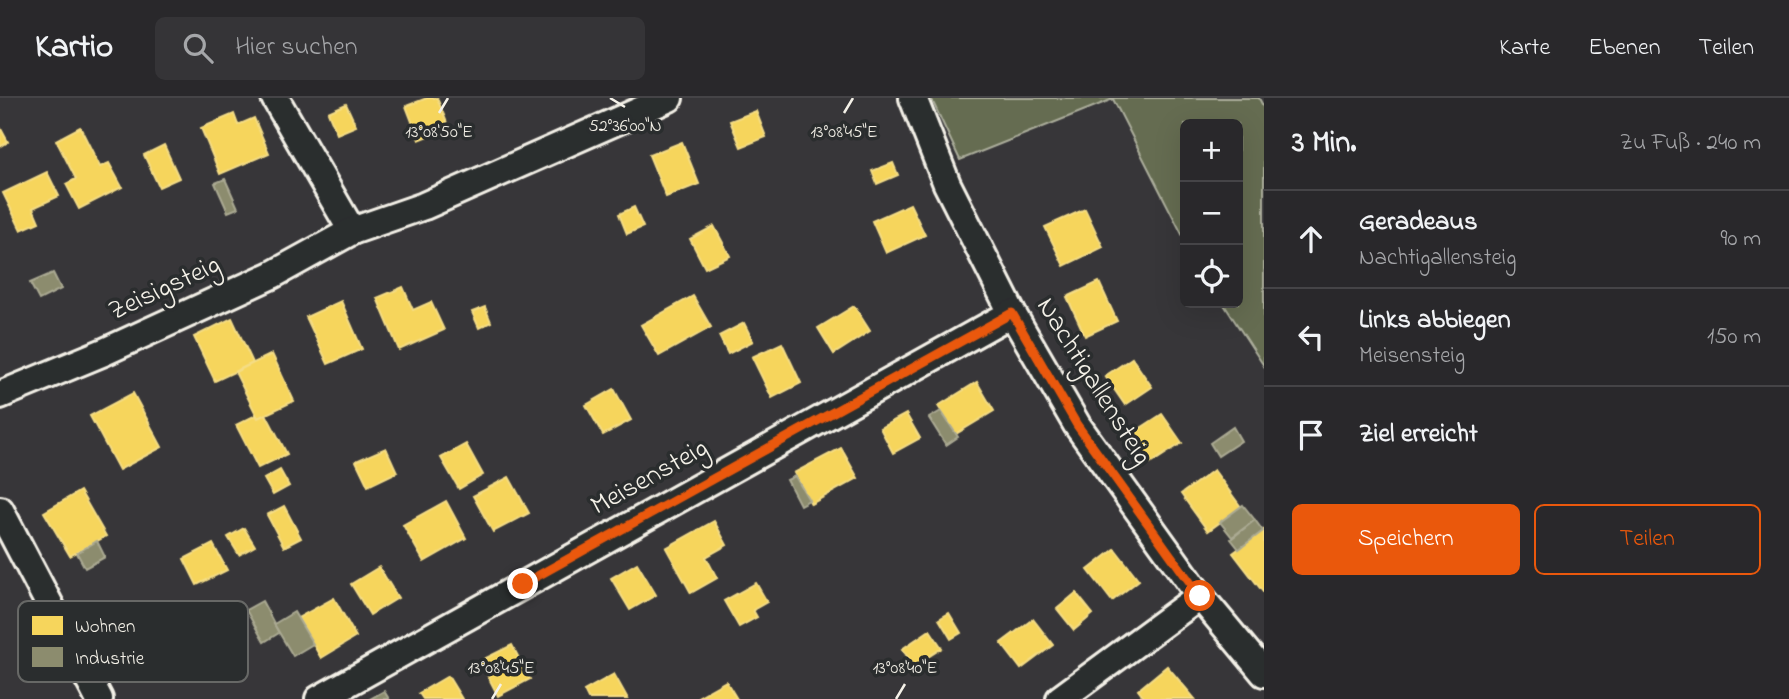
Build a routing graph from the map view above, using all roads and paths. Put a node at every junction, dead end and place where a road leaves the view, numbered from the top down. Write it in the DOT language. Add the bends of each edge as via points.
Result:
graph roads {
  1 [pos="275,98"];
  2 [pos="668,98"];
  3 [pos="913,98"];
  4 [pos="352,231"];
  5 [pos="1012,313"];
  6 [pos="0,395"];
  7 [pos="0,510"];
  8 [pos="1200,596"];
  9 [pos="48,601"];
  10 [pos="1264,673"];
  11 [pos="90,682"];
  12 [pos="99,699"];
  13 [pos="318,699"];
  14 [pos="1060,699"];
  1 -- 4 [label="street"];
  2 -- 4 [label="street, Zeisigsteig" via="424,206"];
  3 -- 5 [label="street, Nachtigallensteig" via="947,184"];
  4 -- 6 [label="street, Zeisigsteig" via="272,275"];
  5 -- 8 [label="street, Nachtigallensteig" via="1077,425"];
  5 -- 13 [label="street, Meisensteig"];
  7 -- 9 [label="street"];
  8 -- 10 [label="street, Nachtigallensteig"];
  8 -- 14 [label="street"];
  11 -- 12 [label="street"];
}
